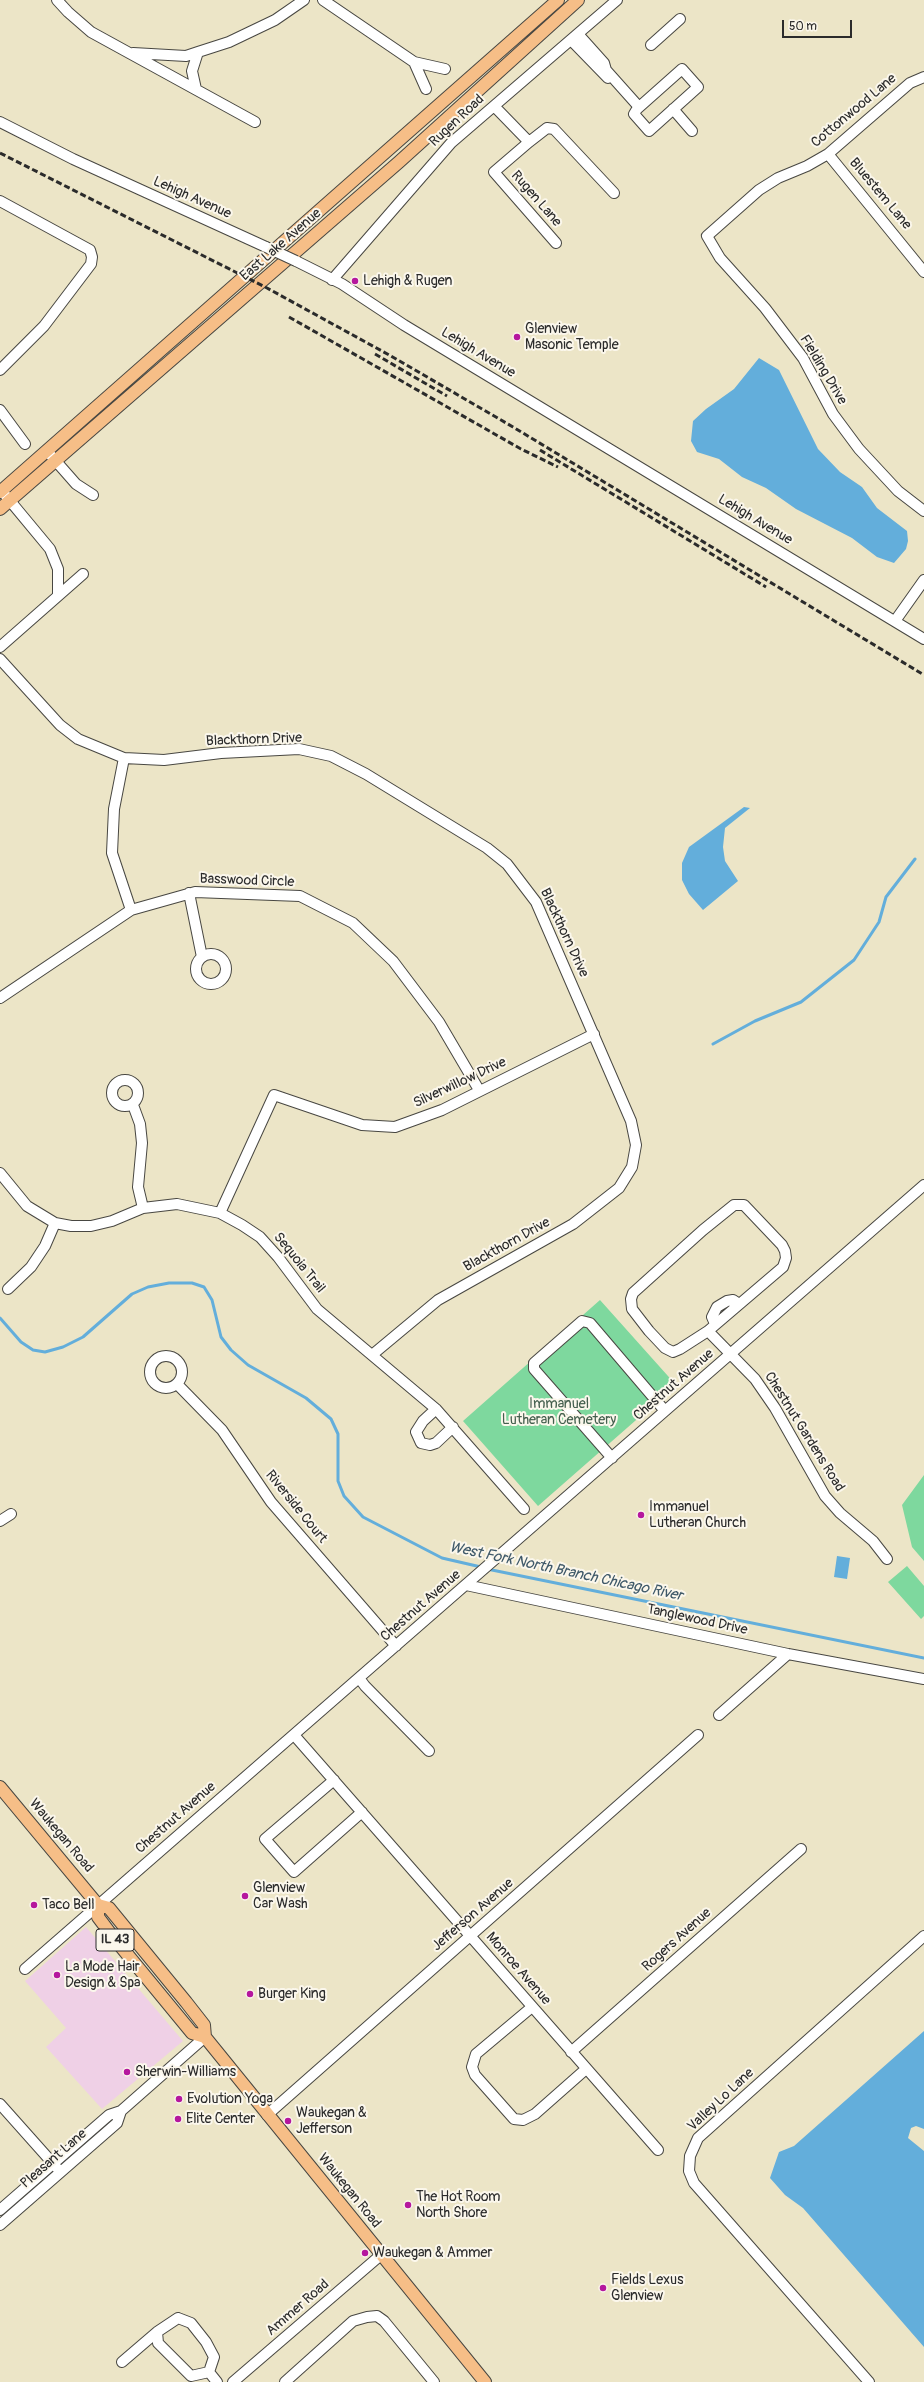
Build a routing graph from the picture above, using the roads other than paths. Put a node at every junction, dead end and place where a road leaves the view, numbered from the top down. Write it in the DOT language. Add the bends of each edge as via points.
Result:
graph roads {
  1 [pos="57,0"];
  2 [pos="304,0"];
  3 [pos="323,0"];
  4 [pos="558,0"];
  5 [pos="578,0"];
  6 [pos="617,0"];
  7 [pos="680,18"];
  8 [pos="574,37"];
  9 [pos="650,45"];
  10 [pos="198,52"];
  11 [pos="131,53"];
  12 [pos="414,62"];
  13 [pos="445,69"];
  14 [pos="924,78"];
  15 [pos="196,89"];
  16 [pos="426,89"];
  17 [pos="494,106"];
  18 [pos="638,108"];
  19 [pos="673,109"];
  20 [pos="0,122"];
  21 [pos="255,122"];
  22 [pos="692,131"];
  23 [pos="529,142"];
  24 [pos="828,154"];
  25 [pos="614,193"];
  26 [pos="0,201"];
  27 [pos="707,236"];
  28 [pos="556,243"];
  29 [pos="924,272"];
  30 [pos="332,280"];
  31 [pos="0,370"];
  32 [pos="0,410"];
  33 [pos="26,444"];
  34 [pos="47,451"];
  35 [pos="56,461"];
  36 [pos="1,491"];
  37 [pos="93,495"];
  38 [pos="10,500"];
  39 [pos="0,509"];
  40 [pos="924,511"];
  41 [pos="83,574"];
  42 [pos="924,580"];
  43 [pos="58,596"];
  44 [pos="895,621"];
  45 [pos="924,639"];
  46 [pos="0,647"];
  47 [pos="0,659"];
  48 [pos="124,758"];
  49 [pos="189,894"];
  50 [pos="131,910"];
  51 [pos="202,957"];
  52 [pos="0,998"];
  53 [pos="594,1034"];
  54 [pos="479,1090"];
  55 [pos="133,1105"];
  56 [pos="0,1173"];
  57 [pos="924,1185"];
  58 [pos="143,1208"];
  59 [pos="220,1213"];
  60 [pos="55,1223"];
  61 [pos="8,1289"];
  62 [pos="712,1328"];
  63 [pos="732,1354"];
  64 [pos="372,1355"];
  65 [pos="177,1384"];
  66 [pos="436,1409"];
  67 [pos="665,1411"];
  68 [pos="453,1427"];
  69 [pos="612,1458"];
  70 [pos="524,1509"];
  71 [pos="10,1514"];
  72 [pos="0,1521"];
  73 [pos="887,1559"];
  74 [pos="466,1585"];
  75 [pos="396,1646"];
  76 [pos="788,1654"];
  77 [pos="359,1678"];
  78 [pos="924,1679"];
  79 [pos="719,1715"];
  80 [pos="294,1735"];
  81 [pos="698,1735"];
  82 [pos="429,1751"];
  83 [pos="334,1780"];
  84 [pos="0,1786"];
  85 [pos="362,1812"];
  86 [pos="801,1849"];
  87 [pos="98,1905"];
  88 [pos="470,1936"];
  89 [pos="924,1936"];
  90 [pos="25,1969"];
  91 [pos="532,2007"];
  92 [pos="205,2037"];
  93 [pos="571,2052"];
  94 [pos="586,2069"];
  95 [pos="0,2104"];
  96 [pos="121,2111"];
  97 [pos="267,2115"];
  98 [pos="658,2150"];
  99 [pos="53,2163"];
  100 [pos="61,2172"];
  101 [pos="0,2210"];
  102 [pos="0,2225"];
  103 [pos="382,2254"];
  104 [pos="157,2332"];
  105 [pos="122,2362"];
  106 [pos="209,2372"];
  107 [pos="238,2380"];
  108 [pos="287,2381"];
  109 [pos="217,2382"];
  110 [pos="434,2382"];
  111 [pos="485,2382"];
  112 [pos="870,2382"];
  1 -- 11 [label="street" via="91,32"];
  2 -- 10 [label="street" via="275,20 230,42"];
  3 -- 12 [label="street"];
  4 -- 34 [label="main road, East Lake Avenue"];
  5 -- 35 [label="main road, East Lake Avenue" via="399,162"];
  6 -- 8 [label="street, Rugen Road"];
  7 -- 9 [label="street"];
  8 -- 17 [label="street, Rugen Road"];
  8 -- 18 [label="street"];
  10 -- 11 [label="street" via="186,56"];
  10 -- 15 [label="street" via="192,71"];
  11 -- 15 [label="street"];
  12 -- 13 [label="street"];
  12 -- 16 [label="street"];
  14 -- 24 [label="street, Cottonwood Lane" via="910,83"];
  15 -- 21 [label="street"];
  17 -- 23 [label="street"];
  17 -- 30 [label="street, Rugen Road" via="451,143"];
  18 -- 19 [label="street" via="634,114 649,131"];
  18 -- 19 [label="street" via="682,69 698,87"];
  19 -- 22 [label="street"];
  20 -- 30 [label="street, Lehigh Avenue, bridge" via="73,159"];
  23 -- 25 [label="street, Rugen Lane" via="547,128 554,129"];
  23 -- 28 [label="street, Rugen Lane" via="494,172"];
  24 -- 27 [label="street, Cottonwood Lane" via="759,190"];
  24 -- 29 [label="street, Bluestem Lane"];
  26 -- 31 [label="street" via="90,250 91,264 44,326"];
  27 -- 40 [label="street, Fielding Drive" via="720,258 765,308 802,358 833,414 859,449 898,491"];
  30 -- 44 [label="street, Lehigh Avenue"];
  32 -- 33 [label="street"];
  34 -- 35 [label="street"];
  34 -- 36 [label="main road, East Lake Avenue"];
  35 -- 37 [label="street" via="76,484"];
  35 -- 38 [label="main road, East Lake Avenue"];
  36 -- 38 [label="street"];
  38 -- 39 [label="main road, East Lake Avenue"];
  38 -- 43 [label="street" via="50,549 58,569"];
  41 -- 43 [label="street"];
  42 -- 44 [label="street"];
  43 -- 46 [label="street"];
  44 -- 45 [label="street, Lehigh Avenue"];
  47 -- 48 [label="street, Blackthorn Drive" via="60,725 78,739"];
  48 -- 50 [label="street" via="114,809 112,853"];
  48 -- 53 [label="street, Blackthorn Drive" via="164,760 222,753 299,750 331,756 366,774 487,848 507,864 536,902"];
  49 -- 50 [label="street, Basswood Circle"];
  49 -- 51 [label="street"];
  49 -- 54 [label="street, Basswood Circle" via="300,896 353,924 393,961 439,1022"];
  50 -- 52 [label="street, Basswood Circle"];
  53 -- 54 [label="street, Silverwillow Drive"];
  53 -- 64 [label="street, Blackthorn Drive" via="631,1121 636,1145 632,1167 619,1188 573,1224 438,1300"];
  54 -- 59 [label="street, Silverwillow Drive" via="442,1110 395,1127 362,1125 274,1095"];
  55 -- 58 [label="street" via="140,1124 142,1143 138,1186"];
  56 -- 60 [label="street, Sequoia Trail" via="27,1206"];
  57 -- 63 [label="street, Chestnut Avenue"];
  58 -- 59 [label="street, Sequoia Trail" via="177,1204"];
  58 -- 60 [label="street, Sequoia Trail" via="112,1221 91,1226"];
  59 -- 64 [label="street, Sequoia Trail" via="260,1237 278,1256 317,1309"];
  60 -- 61 [label="street" via="45,1246 31,1267"];
  62 -- 62 [label="street" via="783,1267 786,1258 785,1251 777,1240 748,1208 737,1204 703,1230 633,1293 631,1299 632,1309 665,1348 673,1352"];
  62 -- 63 [label="street, Chestnut Gardens Road"];
  63 -- 67 [label="street, Chestnut Avenue"];
  63 -- 73 [label="street, Chestnut Gardens Road" via="755,1379 775,1408 825,1496 840,1513 873,1541"];
  64 -- 66 [label="street, Sequoia Trail"];
  65 -- 75 [label="street, Riverside Court" via="222,1430 271,1502"];
  66 -- 68 [label="street, Sequoia Trail"];
  66 -- 68 [label="street" via="416,1432 421,1443 436,1443"];
  67 -- 69 [label="street, Chestnut Avenue"];
  67 -- 69 [label="street" via="590,1323 582,1321 534,1363 534,1369"];
  68 -- 70 [label="street, Sequoia Trail"];
  69 -- 74 [label="street, Chestnut Avenue"];
  71 -- 72 [label="street"];
  74 -- 75 [label="street, Chestnut Avenue"];
  74 -- 76 [label="street, Tanglewood Drive"];
  75 -- 77 [label="street, Chestnut Avenue"];
  76 -- 78 [label="street, Tanglewood Drive"];
  76 -- 79 [label="street"];
  77 -- 80 [label="street, Chestnut Avenue"];
  77 -- 82 [label="street"];
  80 -- 83 [label="street, Monroe Avenue"];
  80 -- 87 [label="street, Chestnut Avenue"];
  81 -- 88 [label="street, Jefferson Avenue"];
  83 -- 85 [label="street, Monroe Avenue"];
  83 -- 85 [label="street" via="265,1839 294,1872"];
  84 -- 87 [label="main road, Waukegan Road / IL 43"];
  85 -- 88 [label="street, Monroe Avenue"];
  86 -- 93 [label="street, Rogers Avenue"];
  87 -- 90 [label="street, Chestnut Avenue"];
  87 -- 92 [label="main road, Waukegan Road / IL 43" via="98,1917 113,1937 192,2033"];
  88 -- 91 [label="street, Monroe Avenue"];
  88 -- 97 [label="street, Jefferson Avenue"];
  89 -- 112 [label="street, Valley Lo Lane" via="698,2138 690,2156 689,2171 694,2183"];
  91 -- 93 [label="street, Monroe Avenue"];
  91 -- 94 [label="street" via="476,2054 472,2067 475,2075 514,2119 522,2120 535,2114"];
  92 -- 96 [label="street, Pleasant Lane"];
  92 -- 97 [label="main road, Waukegan Road / IL 43"];
  93 -- 94 [label="street, Monroe Avenue"];
  94 -- 98 [label="street, Monroe Avenue"];
  95 -- 99 [label="street"];
  96 -- 99 [label="street, Pleasant Lane" via="109,2115"];
  96 -- 100 [label="street, Pleasant Lane" via="117,2123"];
  97 -- 103 [label="main road, Waukegan Road / IL 43"];
  99 -- 100 [label="street"];
  99 -- 101 [label="street, Pleasant Lane"];
  100 -- 102 [label="street, Pleasant Lane"];
  103 -- 107 [label="street, Ammer Road"];
  103 -- 111 [label="main road, Waukegan Road / IL 43"];
  104 -- 105 [label="street"];
  104 -- 106 [label="street" via="158,2343 191,2376"];
  104 -- 106 [label="street" via="178,2318 191,2323 214,2357"];
  106 -- 109 [label="street"];
  108 -- 110 [label="street" via="353,2321 377,2316 384,2321"];
}
